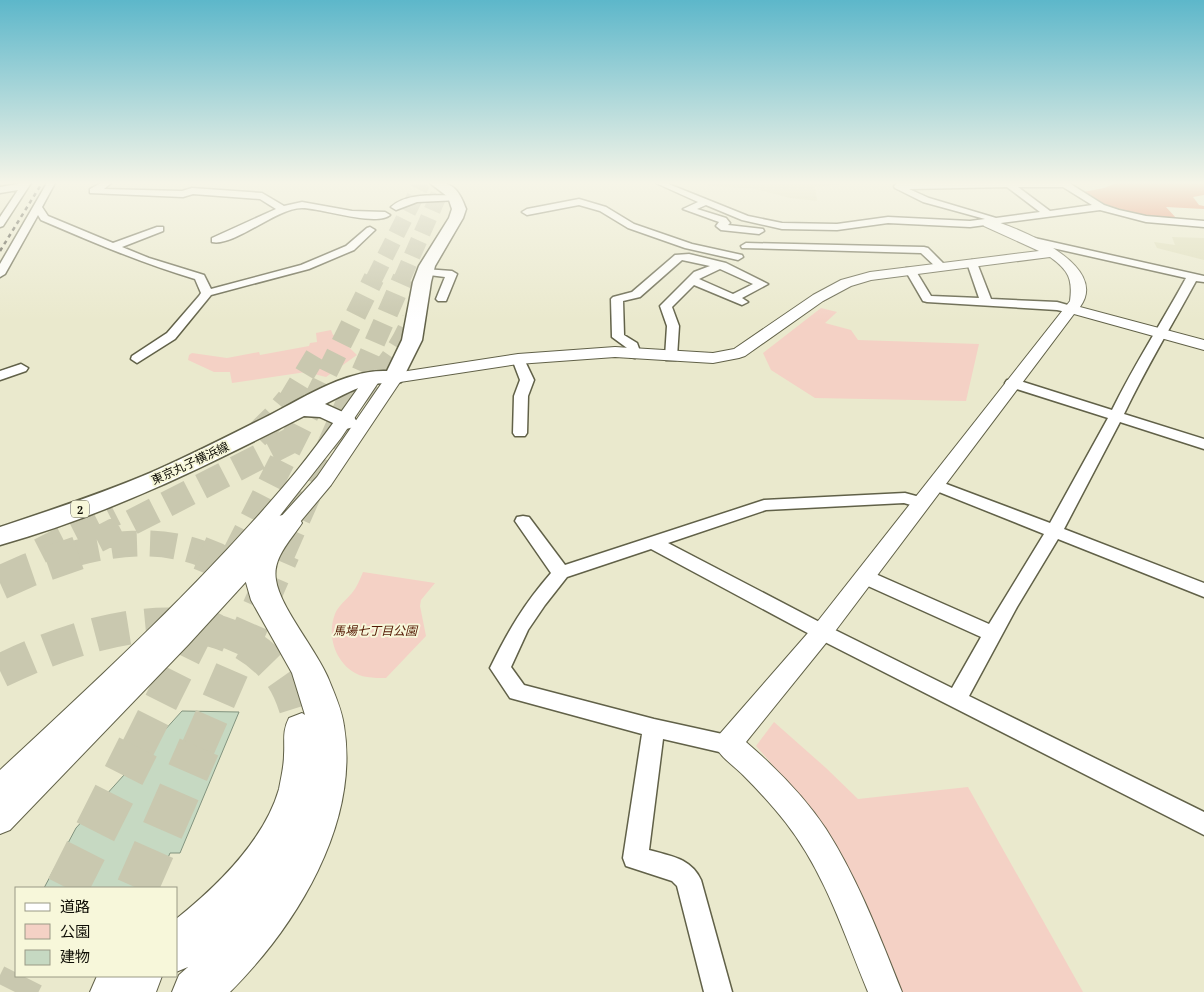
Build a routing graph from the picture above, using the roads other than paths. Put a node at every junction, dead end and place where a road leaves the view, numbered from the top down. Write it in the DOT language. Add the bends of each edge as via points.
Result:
graph roads {
  1 [pos="25,229"];
  2 [pos="70,229"];
  3 [pos="242,229"];
  4 [pos="449,229"];
  5 [pos="641,229"];
  6 [pos="739,229"];
  7 [pos="767,229"];
  8 [pos="1010,229"];
  9 [pos="160,230"];
  10 [pos="370,230"];
  11 [pos="759,231"];
  12 [pos="216,240"];
  13 [pos="1030,240"];
  14 [pos="746,246"];
  15 [pos="112,247"];
  16 [pos="1051,253"];
  17 [pos="738,257"];
  18 [pos="972,263"];
  19 [pos="719,266"];
  20 [pos="941,266"];
  21 [pos="910,270"];
  22 [pos="425,272"];
  23 [pos="0,274"];
  24 [pos="1199,278"];
  25 [pos="692,280"];
  26 [pos="207,293"];
  27 [pos="442,299"];
  28 [pos="738,300"];
  29 [pos="986,302"];
  30 [pos="1071,309"];
  31 [pos="1162,333"];
  32 [pos="1204,344"];
  33 [pos="635,354"];
  34 [pos="671,357"];
  35 [pos="137,359"];
  36 [pos="518,359"];
  37 [pos="20,368"];
  38 [pos="0,376"];
  39 [pos="384,378"];
  40 [pos="1012,383"];
  41 [pos="303,409"];
  42 [pos="1116,416"];
  43 [pos="346,422"];
  44 [pos="520,433"];
  45 [pos="1204,444"];
  46 [pos="935,485"];
  47 [pos="921,503"];
  48 [pos="523,521"];
  49 [pos="288,523"];
  50 [pos="1054,531"];
  51 [pos="0,536"];
  52 [pos="654,543"];
  53 [pos="561,573"];
  54 [pos="865,577"];
  55 [pos="1204,590"];
  56 [pos="822,632"];
  57 [pos="993,634"];
  58 [pos="957,699"];
  59 [pos="654,728"];
  60 [pos="302,729"];
  61 [pos="728,744"];
  62 [pos="0,789"];
  63 [pos="0,820"];
  64 [pos="1204,824"];
  65 [pos="178,947"];
  66 [pos="138,977"];
  67 [pos="114,992"];
  68 [pos="196,992"];
  69 [pos="718,992"];
  70 [pos="885,992"];
  1 -- 23 [label="street"];
  2 -- 15 [label="street"];
  3 -- 12 [label="street"];
  4 -- 22 [label="main road"];
  5 -- 17 [label="street" via="689,246"];
  6 -- 11 [label="street"];
  7 -- 11 [label="street"];
  8 -- 13 [label="street"];
  9 -- 15 [label="street"];
  10 -- 26 [label="street" via="350,248 306,267"];
  11 -- 14 [label="street"];
  13 -- 16 [label="street"];
  13 -- 24 [label="street"];
  14 -- 17 [label="street"];
  14 -- 20 [label="street" via="924,250"];
  15 -- 26 [label="street" via="200,277"];
  16 -- 18 [label="street"];
  16 -- 30 [label="street" via="1066,265 1079,286 1077,301"];
  17 -- 19 [label="street"];
  18 -- 20 [label="street"];
  18 -- 29 [label="street"];
  19 -- 25 [label="street" via="698,274"];
  19 -- 28 [label="street" via="762,284"];
  19 -- 33 [label="street" via="679,257 636,295 617,299 618,338 632,346"];
  20 -- 21 [label="street"];
  21 -- 29 [label="street" via="927,299"];
  21 -- 34 [label="street" via="846,283 818,298 739,352 713,358"];
  22 -- 27 [label="street" via="452,274"];
  22 -- 39 [label="main road" via="412,340"];
  24 -- 31 [label="street"];
  25 -- 28 [label="street"];
  25 -- 34 [label="street" via="666,306 673,326"];
  26 -- 35 [label="street" via="171,336"];
  29 -- 30 [label="street"];
  30 -- 31 [label="street"];
  30 -- 40 [label="street"];
  31 -- 32 [label="street"];
  31 -- 42 [label="street" via="1138,371"];
  33 -- 34 [label="street"];
  33 -- 36 [label="street" via="615,352"];
  36 -- 39 [label="street"];
  36 -- 44 [label="street" via="527,380 521,396"];
  37 -- 38 [label="street"];
  39 -- 41 [label="main road, 東京丸子横浜線 / 2" via="346,385"];
  39 -- 43 [label="street"];
  39 -- 49 [label="street" via="324,481"];
  40 -- 42 [label="street"];
  40 -- 46 [label="street"];
  41 -- 43 [label="main road" via="326,412"];
  41 -- 51 [label="main road, 東京丸子横浜線 / 2" via="102,502"];
  42 -- 45 [label="street"];
  42 -- 50 [label="street"];
  43 -- 62 [label="street" via="209,584"];
  46 -- 47 [label="street"];
  46 -- 50 [label="street"];
  47 -- 52 [label="street" via="905,498 764,505"];
  47 -- 54 [label="street"];
  48 -- 53 [label="street"];
  49 -- 63 [label="street"];
  49 -- 68 [label="highway" via="268,551 260,578 267,600 300,656 319,698 326,726 328,759 322,797 295,871 270,912 235,954"];
  50 -- 55 [label="street"];
  50 -- 57 [label="street"];
  52 -- 53 [label="street"];
  52 -- 56 [label="street"];
  53 -- 59 [label="street" via="520,627 500,668 517,692"];
  54 -- 56 [label="street"];
  54 -- 57 [label="street"];
  56 -- 58 [label="street"];
  56 -- 61 [label="street"];
  57 -- 58 [label="street"];
  58 -- 64 [label="street"];
  59 -- 61 [label="street"];
  59 -- 69 [label="street" via="635,858 680,871 688,880"];
  60 -- 65 [label="highway" via="303,760 297,792 284,825 240,891"];
  61 -- 70 [label="street" via="748,760 815,839"];
  66 -- 67 [label="highway"];
}
